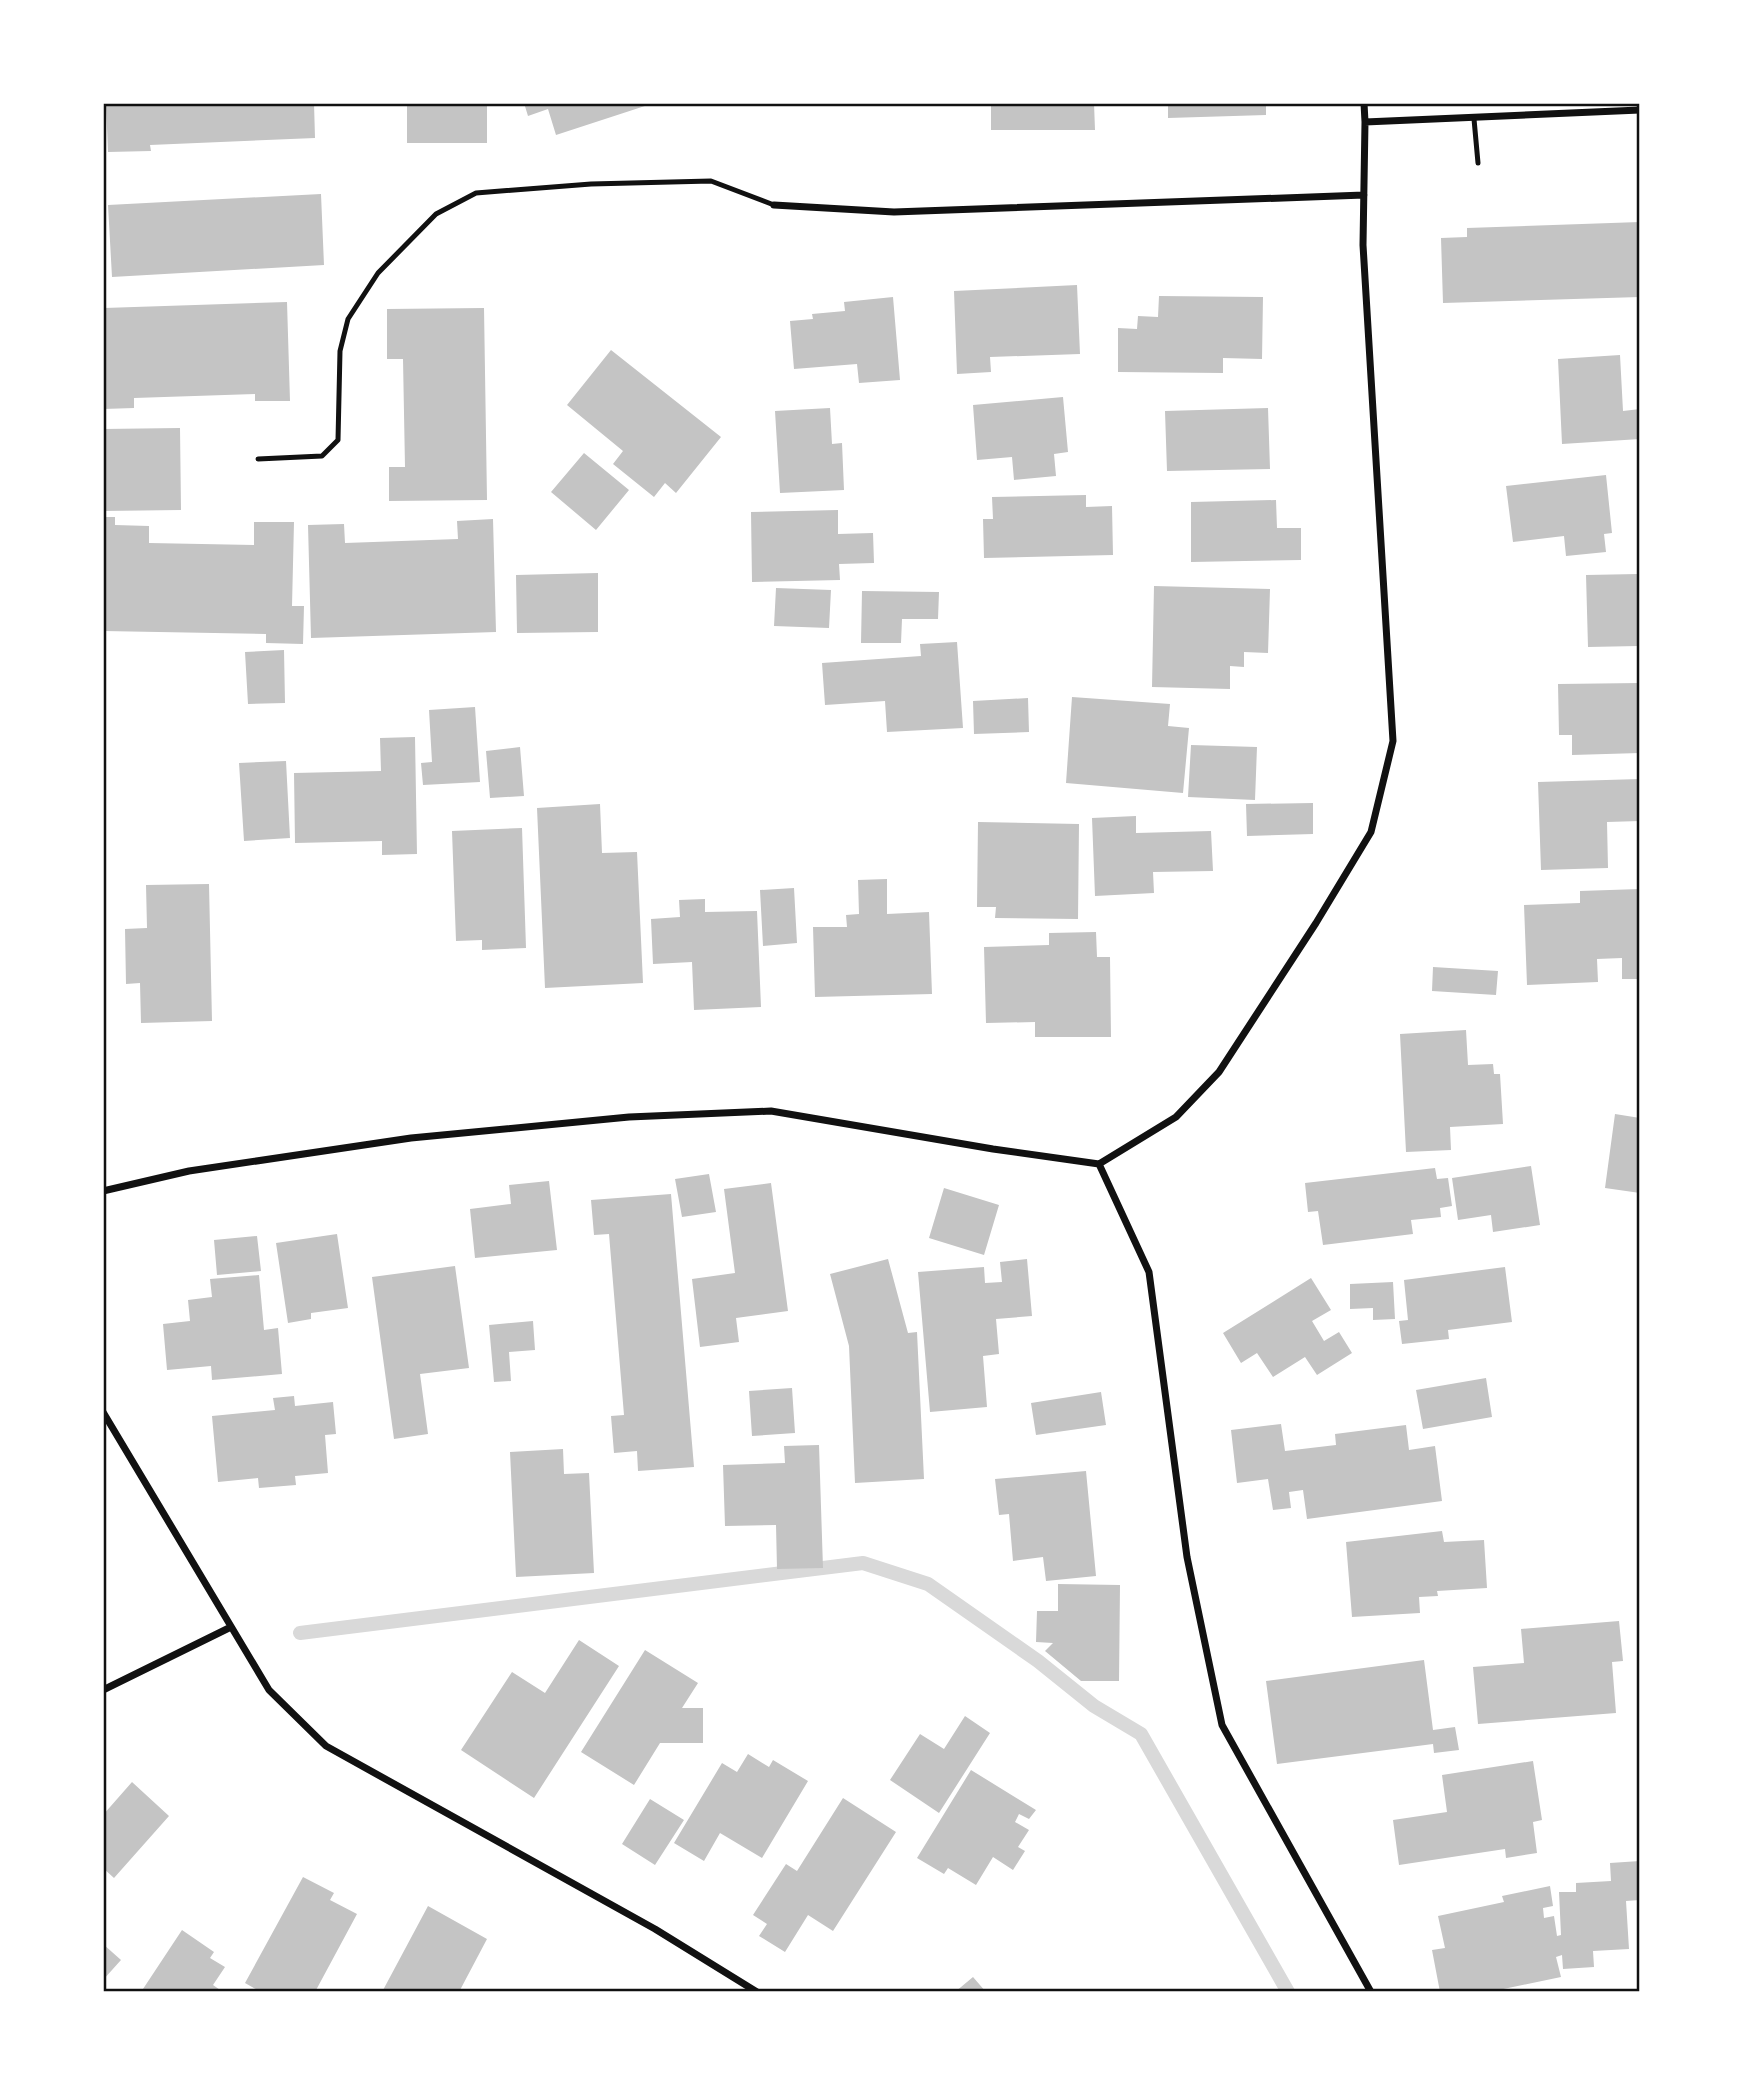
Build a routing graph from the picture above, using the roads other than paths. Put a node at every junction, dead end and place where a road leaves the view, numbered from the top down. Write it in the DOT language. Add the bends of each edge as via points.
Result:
graph roads {
  1 [pos="1364,103"];
  2 [pos="1640,110"];
  3 [pos="1474,119"];
  4 [pos="1365,122"];
  5 [pos="1478,163"];
  6 [pos="1364,195"];
  7 [pos="775,205"];
  8 [pos="258,459"];
  9 [pos="1099,1164"];
  10 [pos="103,1191"];
  11 [pos="103,1412"];
  12 [pos="231,1627"];
  13 [pos="103,1690"];
  14 [pos="757,1992"];
  15 [pos="1371,1992"];
  1 -- 4 [label="street"];
  2 -- 3 [label="street"];
  3 -- 4 [label="street"];
  3 -- 5 [label="lane"];
  4 -- 6 [label="street"];
  6 -- 7 [label="street" via="894,212"];
  6 -- 9 [label="street" via="1363,245 1393,741 1371,832 1219,1072 1176,1117"];
  7 -- 8 [label="lane" via="711,181 476,193 436,214 378,273 348,319 340,351 338,440 322,456"];
  9 -- 10 [label="street" via="771,1111 629,1116 411,1138 189,1171"];
  9 -- 15 [label="street" via="1150,1272 1187,1557 1222,1725"];
  11 -- 12 [label="street"];
  12 -- 13 [label="street"];
  12 -- 14 [label="street" via="269,1690 326,1746 655,1929"];
}
